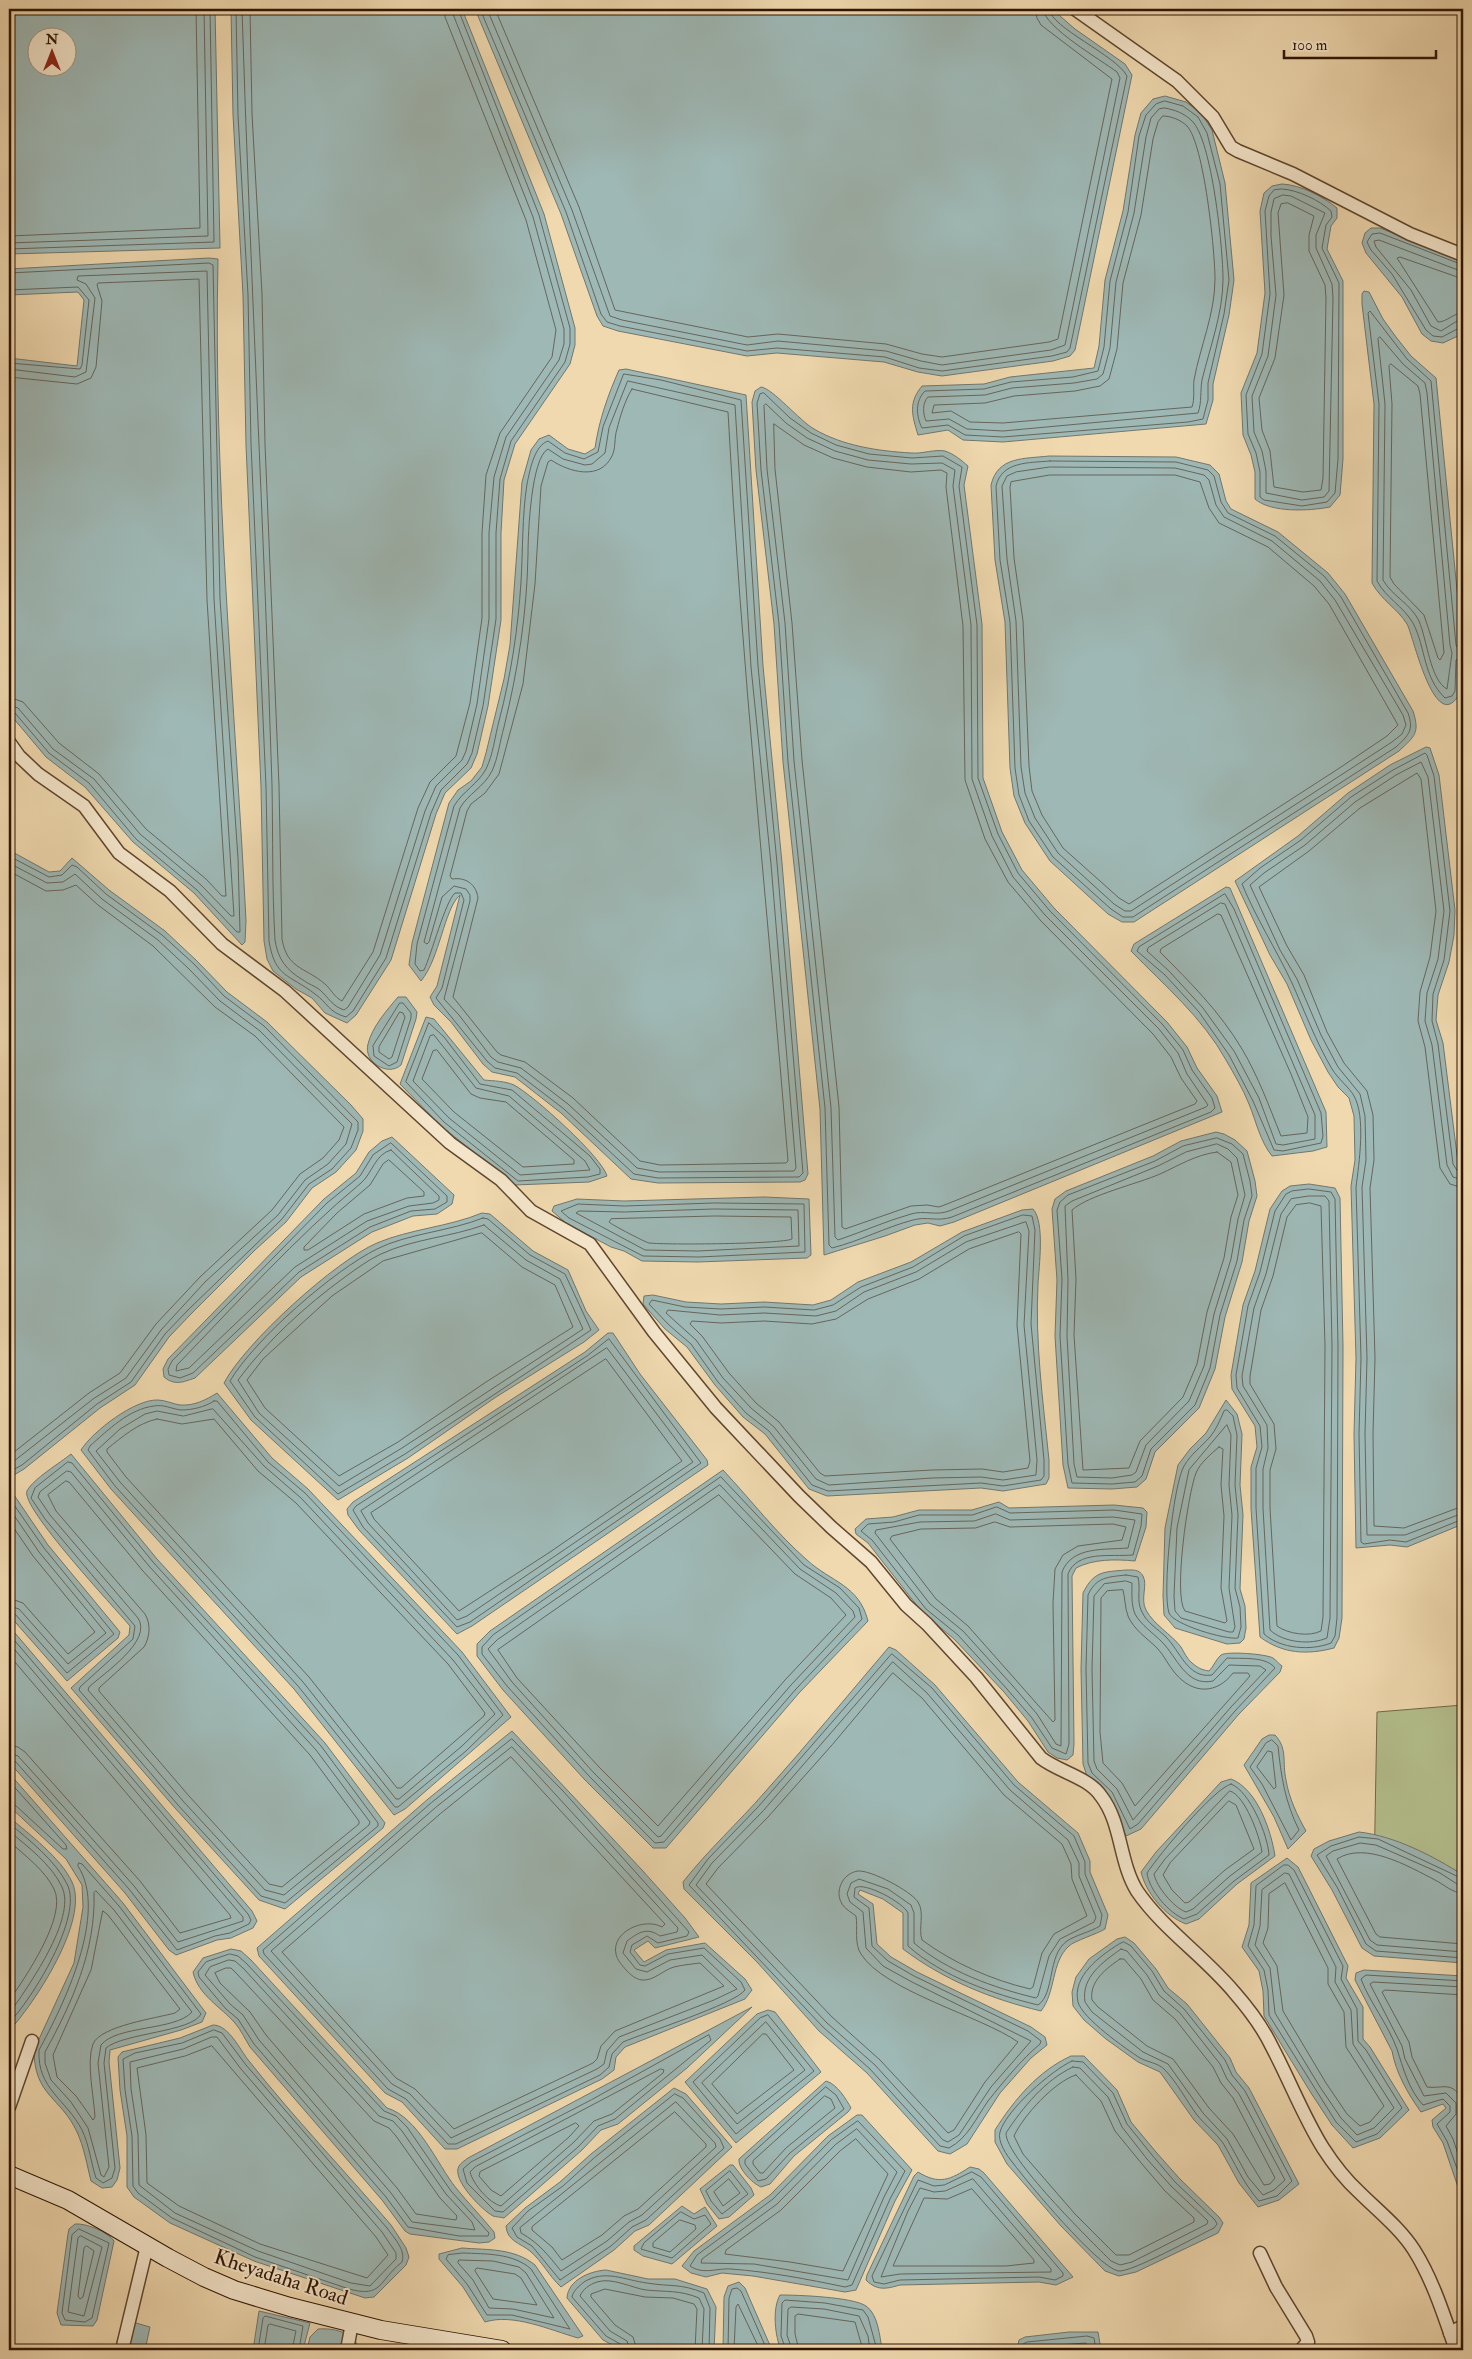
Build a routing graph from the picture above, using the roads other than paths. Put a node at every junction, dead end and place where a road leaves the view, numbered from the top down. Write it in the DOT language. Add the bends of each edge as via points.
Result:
graph roads {
  1 [pos="1075,9"];
  2 [pos="1463,255"];
  3 [pos="9,742"];
  4 [pos="32,2041"];
  5 [pos="9,2107"];
  6 [pos="9,2175"];
  7 [pos="147,2246"];
  8 [pos="1260,2253"];
  9 [pos="352,2323"];
  10 [pos="1463,2326"];
  11 [pos="1450,2334"];
  12 [pos="122,2350"];
  13 [pos="347,2350"];
  14 [pos="502,2350"];
  15 [pos="1301,2350"];
  16 [pos="1456,2350"];
  1 -- 2 [label="street" via="1177,81 1213,117 1231,147 1238,152 1293,174 1410,234"];
  3 -- 11 [label="street" via="38,774 84,806 119,853 170,891 222,944 285,991 450,1143 501,1180 531,1211 590,1244 654,1332 716,1408 830,1527 871,1562 906,1605 976,1677 1041,1758 1101,1794 1137,1890 1234,1992 1255,2021 1271,2045 1305,2118 1326,2153 1356,2190 1413,2249 1439,2300"];
  4 -- 5 [label="street"];
  6 -- 7 [label="main road, Kheyadaha Road" via="68,2200"];
  7 -- 9 [label="main road, Kheyadaha Road" via="234,2290"];
  7 -- 12 [label="street"];
  8 -- 15 [label="street" via="1306,2336 1308,2342"];
  9 -- 13 [label="street"];
  9 -- 14 [label="main road, Kheyadaha Road"];
  10 -- 11 [label="street"];
  11 -- 16 [label="street"];
}
